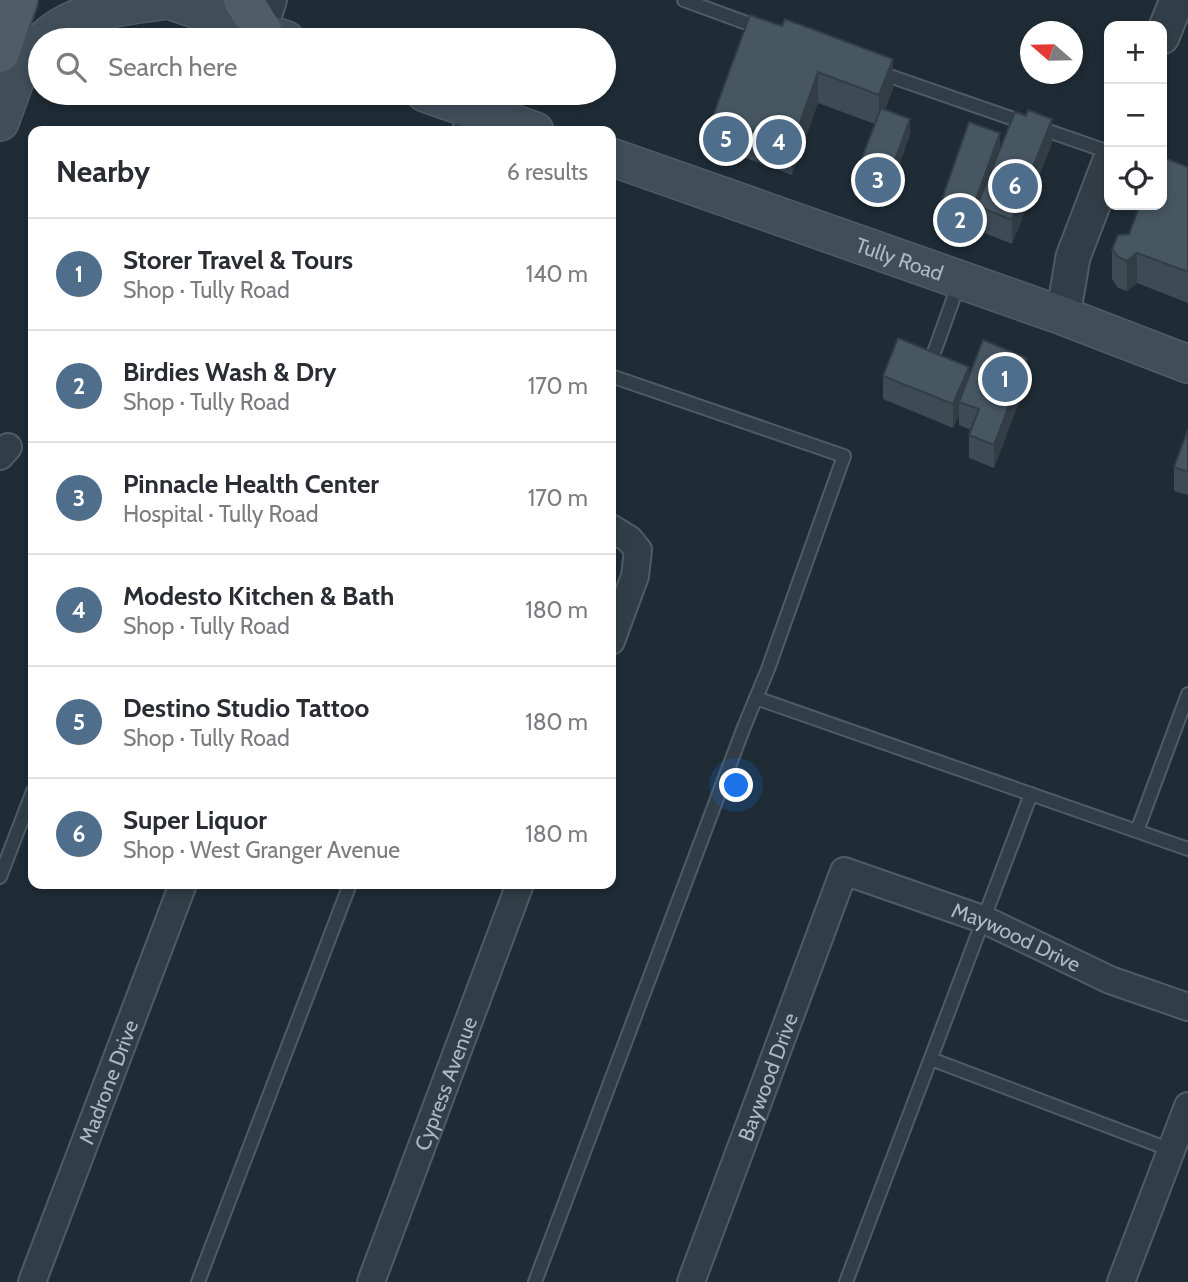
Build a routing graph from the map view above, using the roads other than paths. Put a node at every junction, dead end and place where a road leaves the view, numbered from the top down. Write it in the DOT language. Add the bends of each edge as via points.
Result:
graph roads {
  1 [pos="18,0"];
  2 [pos="167,0"];
  3 [pos="684,0"];
  4 [pos="1177,0"];
  5 [pos="266,18"];
  6 [pos="1167,25"];
  7 [pos="59,28"];
  8 [pos="771,32"];
  9 [pos="0,53"];
  10 [pos="28,61"];
  11 [pos="862,66"];
  12 [pos="444,105"];
  13 [pos="470,121"];
  14 [pos="0,122"];
  15 [pos="502,126"];
  16 [pos="1104,150"];
  17 [pos="616,159"];
  18 [pos="1104,176"];
  19 [pos="960,280"];
  20 [pos="1063,316"];
  21 [pos="931,361"];
  22 [pos="1188,364"];
  23 [pos="616,378"];
  24 [pos="616,531"];
  25 [pos="616,627"];
  26 [pos="1188,694"];
  27 [pos="756,698"];
  28 [pos="1031,794"];
  29 [pos="28,804"];
  30 [pos="1137,831"];
  31 [pos="1188,849"];
  32 [pos="844,871"];
  33 [pos="0,877"];
  34 [pos="181,889"];
  35 [pos="347,889"];
  36 [pos="518,889"];
  37 [pos="985,920"];
  38 [pos="1188,1007"];
  39 [pos="931,1059"];
  40 [pos="1188,1107"];
  41 [pos="1171,1150"];
  42 [pos="32,1282"];
  43 [pos="198,1282"];
  44 [pos="371,1282"];
  45 [pos="535,1282"];
  46 [pos="691,1282"];
  47 [pos="846,1282"];
  48 [pos="1121,1282"];
  1 -- 9 [label="main road"];
  2 -- 5 [label="main road"];
  2 -- 7 [label="main road" via="96,12"];
  3 -- 8 [label="lane"];
  4 -- 6 [label="street"];
  10 -- 14 [label="main road" via="17,75"];
  11 -- 16 [label="lane"];
  12 -- 13 [label="main road"];
  13 -- 15 [label="main road"];
  17 -- 19 [label="main road, Tully Road"];
  18 -- 20 [label="street" via="1073,257"];
  19 -- 20 [label="main road, Tully Road"];
  19 -- 21 [label="lane"];
  20 -- 22 [label="main road, Tully Road"];
  23 -- 27 [label="lane" via="844,456"];
  24 -- 25 [label="street" via="638,550 635,576"];
  26 -- 30 [label="lane"];
  27 -- 28 [label="lane"];
  27 -- 45 [label="lane"];
  28 -- 30 [label="lane"];
  28 -- 37 [label="lane"];
  29 -- 33 [label="lane"];
  30 -- 31 [label="lane"];
  32 -- 37 [label="street, Maywood Drive"];
  32 -- 46 [label="street, Baywood Drive"];
  34 -- 42 [label="street, Madrone Drive"];
  35 -- 43 [label="lane"];
  36 -- 44 [label="street, Cypress Avenue"];
  37 -- 38 [label="street, Maywood Drive" via="1110,980"];
  37 -- 39 [label="lane"];
  39 -- 41 [label="lane"];
  39 -- 47 [label="lane"];
  40 -- 41 [label="street"];
  41 -- 48 [label="street"];
}
